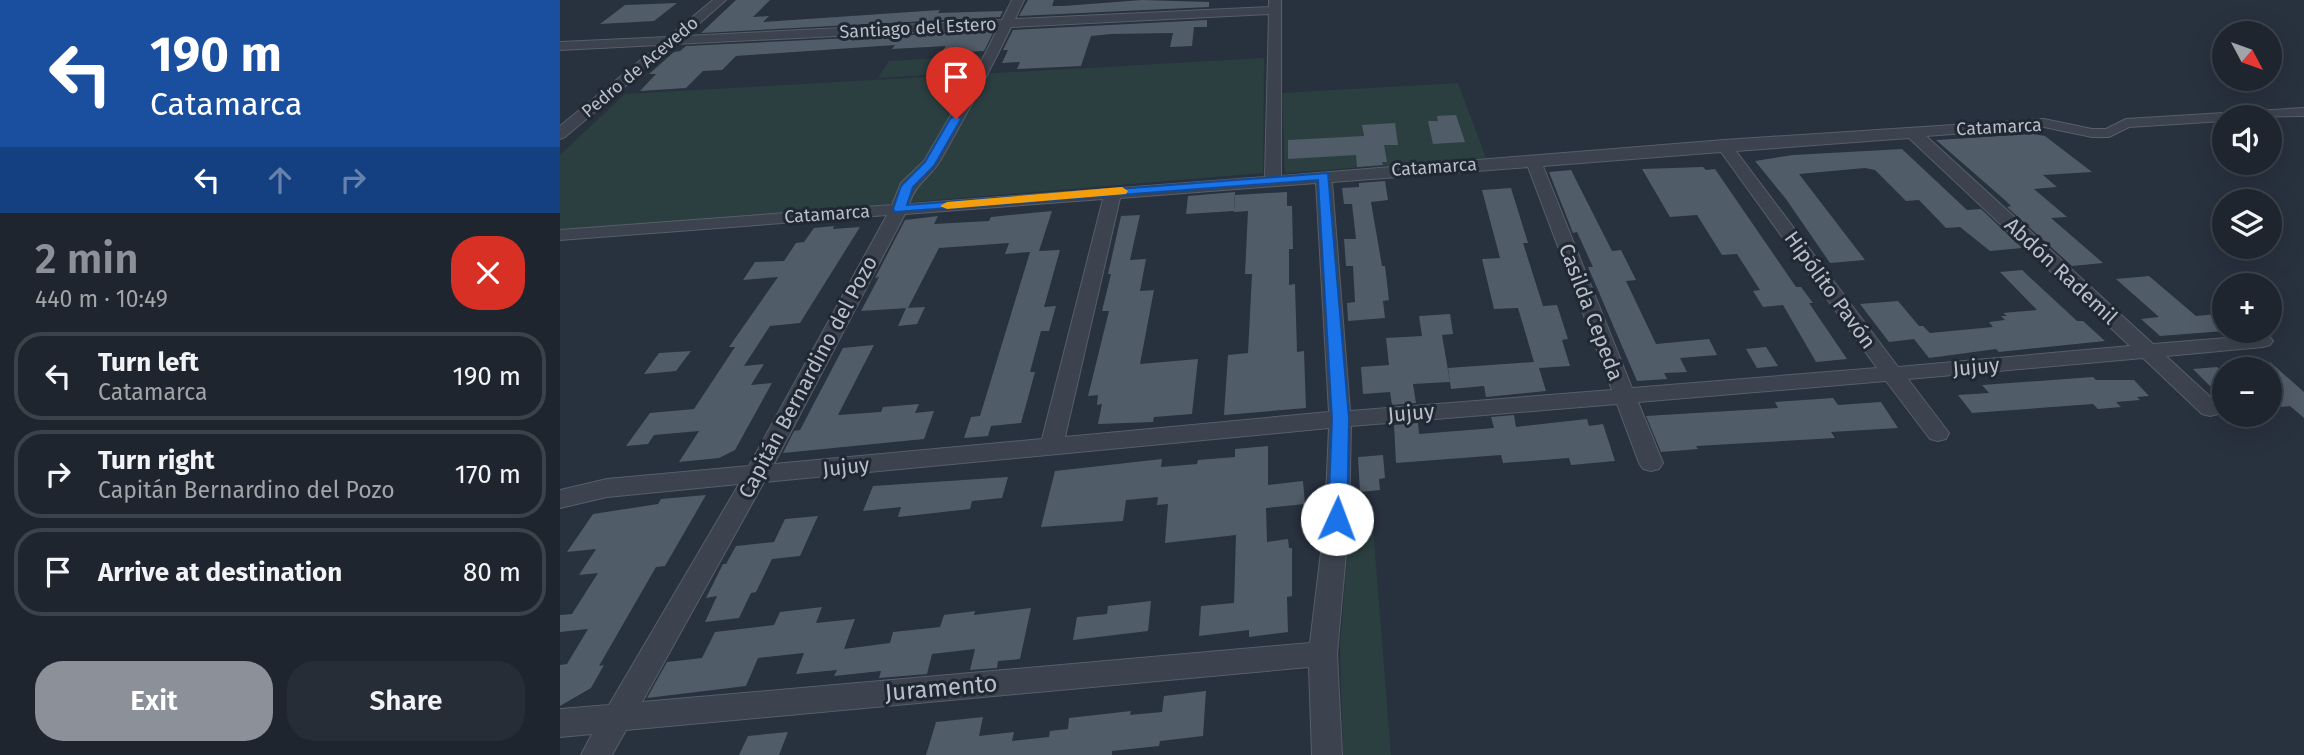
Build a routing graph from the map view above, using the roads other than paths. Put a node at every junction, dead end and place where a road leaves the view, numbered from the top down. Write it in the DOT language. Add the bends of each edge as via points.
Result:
graph roads {
  1 [pos="720,0"];
  2 [pos="1018,0"];
  3 [pos="1275,5"];
  4 [pos="1007,23"];
  5 [pos="675,40"];
  6 [pos="560,46"];
  7 [pos="2304,112"];
  8 [pos="1912,132"];
  9 [pos="560,134"];
  10 [pos="1724,145"];
  11 [pos="1532,160"];
  12 [pos="1324,176"];
  13 [pos="1273,180"];
  14 [pos="1113,192"];
  15 [pos="899,209"];
  16 [pos="560,235"];
  17 [pos="2240,343"];
  18 [pos="2146,351"];
  19 [pos="1892,374"];
  20 [pos="1624,397"];
  21 [pos="2210,409"];
  22 [pos="1340,419"];
  23 [pos="1938,433"];
  24 [pos="1052,446"];
  25 [pos="1651,463"];
  26 [pos="756,475"];
  27 [pos="560,499"];
  28 [pos="1323,654"];
  29 [pos="616,716"];
  30 [pos="560,723"];
  31 [pos="596,755"];
  32 [pos="1327,755"];
  1 -- 5 [label="street, Pedro de Acevedo"];
  2 -- 4 [label="street, Capitán Bernardino del Pozo"];
  3 -- 4 [label="street, Santiago del Estero"];
  3 -- 13 [label="street"];
  4 -- 5 [label="street, Santiago del Estero"];
  4 -- 15 [label="street, Capitán Bernardino del Pozo" via="930,164 907,186"];
  5 -- 6 [label="street, Santiago del Estero"];
  5 -- 9 [label="street, Pedro de Acevedo"];
  7 -- 8 [label="street, Catamarca" via="2126,123 2109,133 2044,123"];
  8 -- 10 [label="street, Catamarca"];
  8 -- 18 [label="street, Abdón Rademil"];
  10 -- 11 [label="street, Catamarca"];
  10 -- 19 [label="street, Hipólito Pavón"];
  11 -- 12 [label="street, Catamarca"];
  11 -- 20 [label="street, Casilda Cepeda"];
  12 -- 13 [label="street, Catamarca"];
  12 -- 22 [label="street"];
  13 -- 14 [label="street, Catamarca"];
  14 -- 15 [label="street, Catamarca"];
  14 -- 24 [label="street"];
  15 -- 16 [label="street, Catamarca"];
  15 -- 26 [label="street, Capitán Bernardino del Pozo"];
  17 -- 18 [label="street, Jujuy"];
  18 -- 19 [label="street, Jujuy"];
  18 -- 21 [label="street, Abdón Rademil"];
  19 -- 20 [label="street, Jujuy"];
  19 -- 23 [label="street, Hipólito Pavón"];
  20 -- 22 [label="street, Jujuy"];
  20 -- 25 [label="street, Casilda Cepeda"];
  22 -- 24 [label="street, Jujuy"];
  22 -- 28 [label="street" via="1337,519"];
  24 -- 26 [label="street, Jujuy"];
  26 -- 27 [label="street, Jujuy" via="607,488"];
  26 -- 29 [label="street, Capitán Bernardino del Pozo"];
  28 -- 29 [label="street, Juramento"];
  28 -- 32 [label="street"];
  29 -- 30 [label="street, Juramento"];
  29 -- 31 [label="street, Capitán Bernardino del Pozo"];
}
